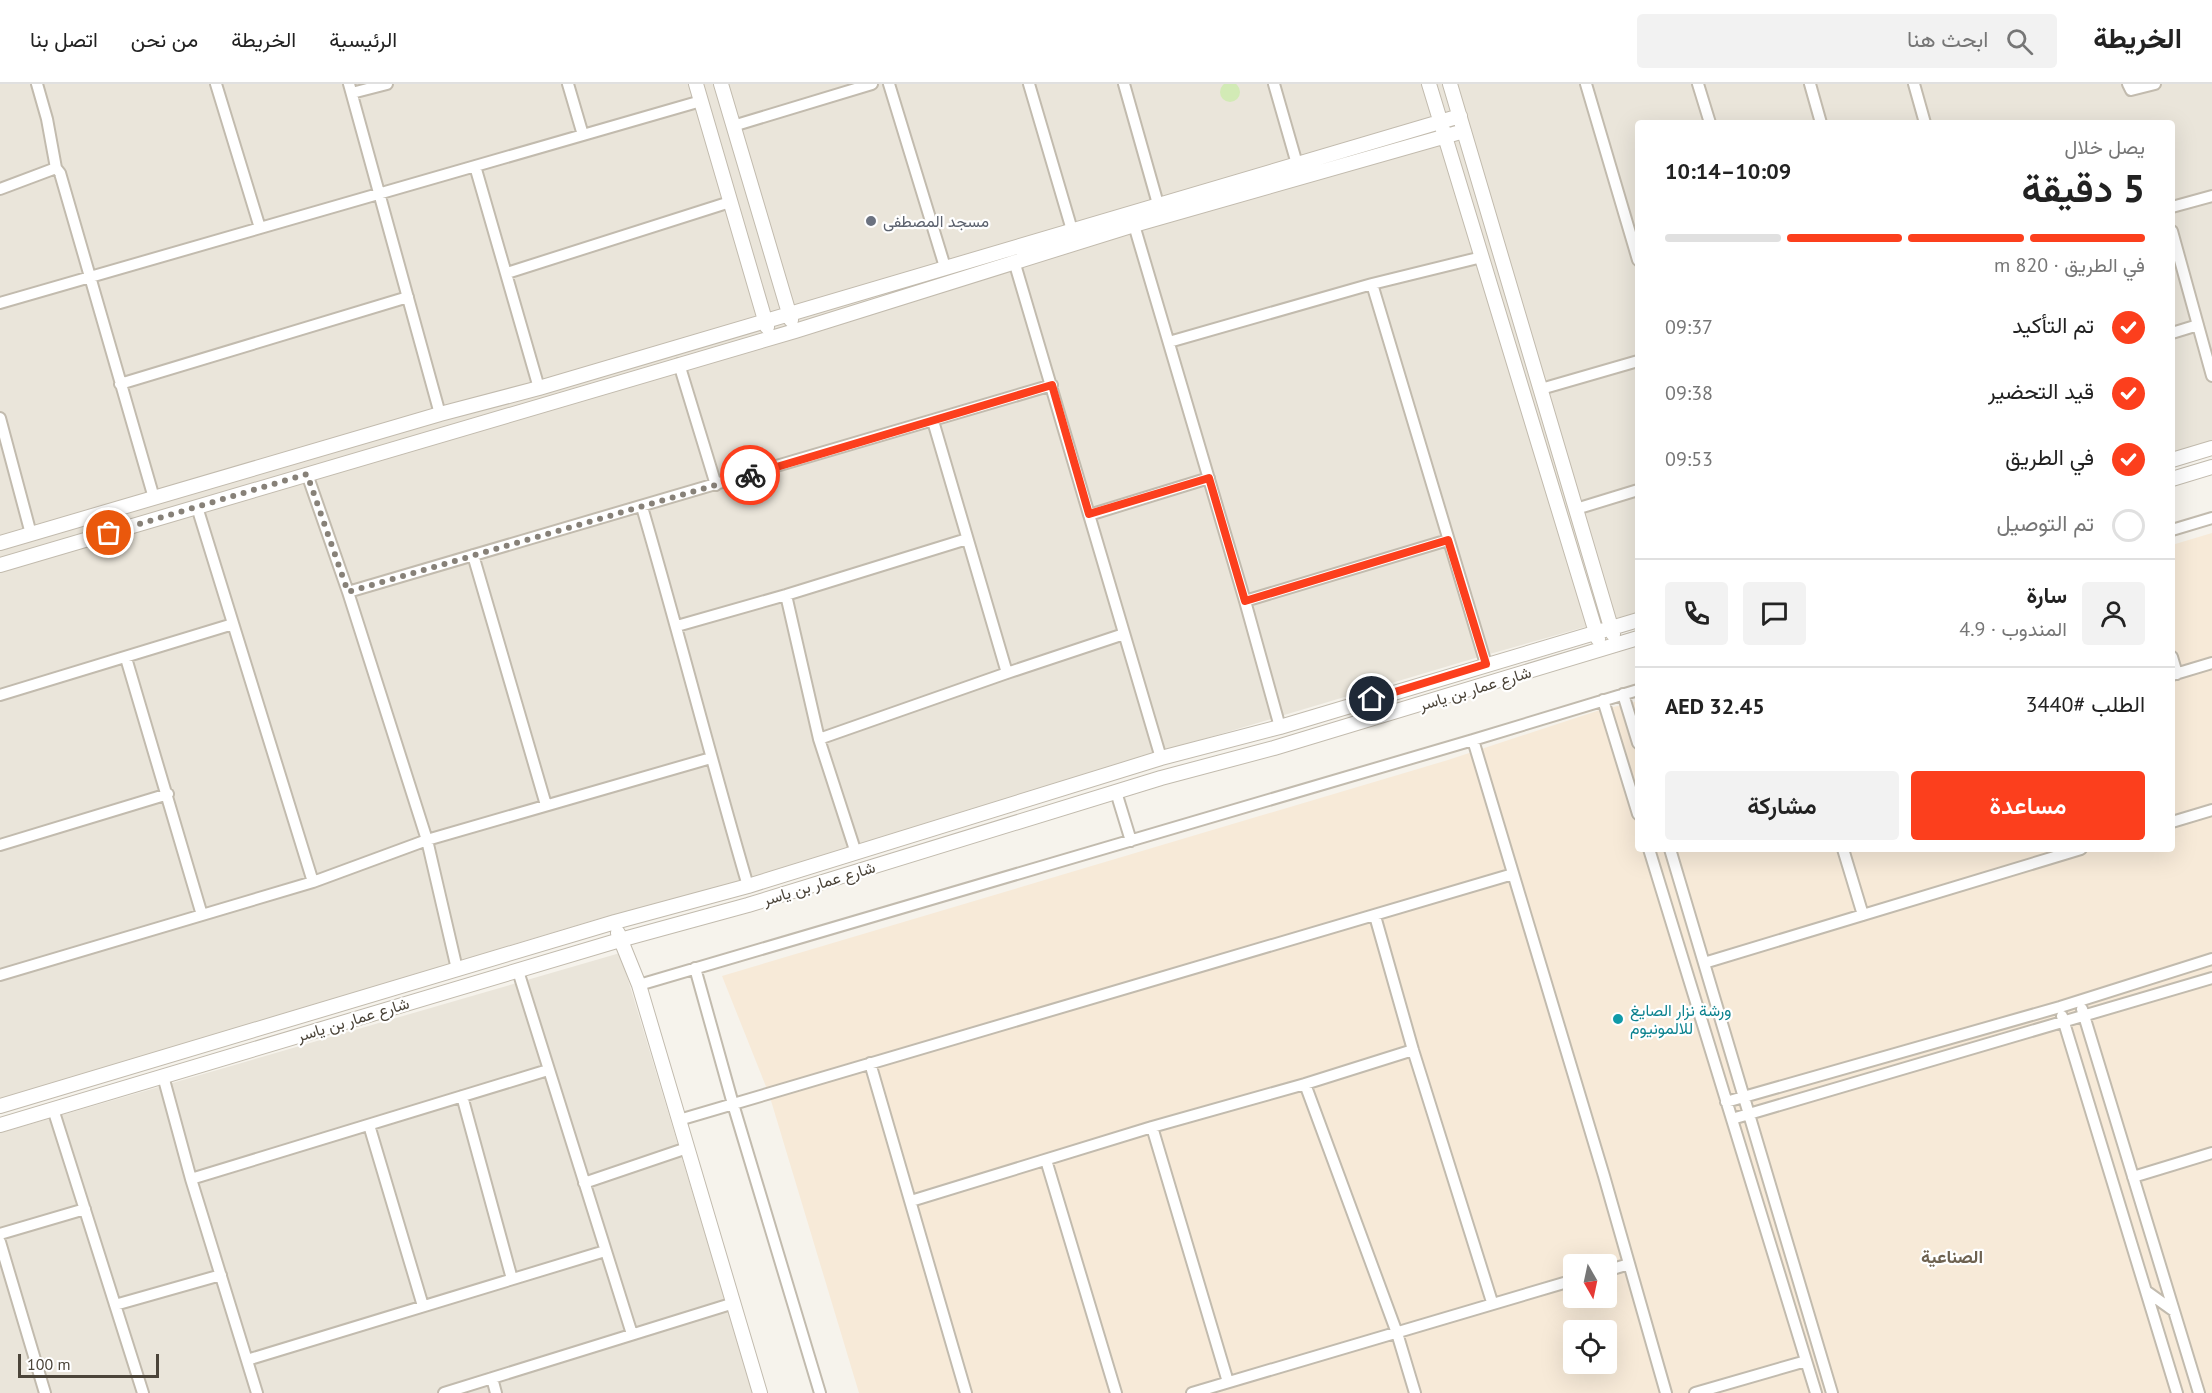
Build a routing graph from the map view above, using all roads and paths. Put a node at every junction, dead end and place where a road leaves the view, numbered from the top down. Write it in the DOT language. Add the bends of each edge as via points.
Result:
graph roads {
  1 [pos="37,84"];
  2 [pos="216,84"];
  3 [pos="387,84"];
  4 [pos="568,84"];
  5 [pos="696,84"];
  6 [pos="721,84"];
  7 [pos="872,84"];
  8 [pos="889,84"];
  9 [pos="1029,84"];
  10 [pos="1124,84"];
  11 [pos="1274,84"];
  12 [pos="1429,84"];
  13 [pos="1450,84"];
  14 [pos="1586,84"];
  15 [pos="1698,84"];
  16 [pos="1810,84"];
  17 [pos="1914,84"];
  18 [pos="2128,84"];
  19 [pos="2155,84"];
  20 [pos="350,89"];
  21 [pos="701,101"];
  22 [pos="1460,116"];
  23 [pos="1709,120"];
  24 [pos="1820,120"];
  25 [pos="1924,120"];
  26 [pos="1441,122"];
  27 [pos="733,126"];
  28 [pos="1464,131"];
  29 [pos="583,135"];
  30 [pos="1445,137"];
  31 [pos="1297,164"];
  32 [pos="475,166"];
  33 [pos="56,168"];
  34 [pos="0,189"];
  35 [pos="380,193"];
  36 [pos="2212,196"];
  37 [pos="730,202"];
  38 [pos="1158,204"];
  39 [pos="2175,206"];
  40 [pos="1134,225"];
  41 [pos="260,228"];
  42 [pos="1071,230"];
  43 [pos="1635,242"];
  44 [pos="2175,242"];
  45 [pos="1482,257"];
  46 [pos="1014,261"];
  47 [pos="945,267"];
  48 [pos="507,273"];
  49 [pos="89,277"];
  50 [pos="1372,284"];
  51 [pos="408,297"];
  52 [pos="0,303"];
  53 [pos="789,313"];
  54 [pos="765,321"];
  55 [pos="2198,325"];
  56 [pos="795,331"];
  57 [pos="2175,332"];
  58 [pos="770,338"];
  59 [pos="1169,342"];
  60 [pos="1635,362"];
  61 [pos="679,364"];
  62 [pos="2212,376"];
  63 [pos="120,384"];
  64 [pos="1052,385"];
  65 [pos="539,388"];
  66 [pos="1541,389"];
  67 [pos="440,414"];
  68 [pos="0,418"];
  69 [pos="933,421"];
  70 [pos="2,434"];
  71 [pos="2212,448"];
  72 [pos="2175,459"];
  73 [pos="2212,467"];
  74 [pos="307,474"];
  75 [pos="1209,478"];
  76 [pos="2175,478"];
  77 [pos="716,485"];
  78 [pos="1635,491"];
  79 [pos="154,498"];
  80 [pos="197,507"];
  81 [pos="642,507"];
  82 [pos="1576,509"];
  83 [pos="1089,514"];
  84 [pos="2212,518"];
  85 [pos="2175,529"];
  86 [pos="31,534"];
  87 [pos="967,539"];
  88 [pos="1448,540"];
  89 [pos="0,543"];
  90 [pos="473,555"];
  91 [pos="0,565"];
  92 [pos="348,592"];
  93 [pos="786,595"];
  94 [pos="1245,601"];
  95 [pos="1635,621"];
  96 [pos="233,624"];
  97 [pos="677,626"];
  98 [pos="1611,628"];
  99 [pos="1596,632"];
  100 [pos="1124,634"];
  101 [pos="1635,639"];
  102 [pos="1616,645"];
  103 [pos="1602,650"];
  104 [pos="126,658"];
  105 [pos="2212,663"];
  106 [pos="1486,664"];
  107 [pos="1007,672"];
  108 [pos="2175,674"];
  109 [pos="1635,691"];
  110 [pos="1623,694"];
  111 [pos="0,695"];
  112 [pos="1603,700"];
  113 [pos="1280,727"];
  114 [pos="1635,733"];
  115 [pos="819,739"];
  116 [pos="1473,740"];
  117 [pos="711,758"];
  118 [pos="1161,758"];
  119 [pos="1116,792"];
  120 [pos="168,794"];
  121 [pos="1635,804"];
  122 [pos="546,805"];
  123 [pos="2211,814"];
  124 [pos="2175,821"];
  125 [pos="427,840"];
  126 [pos="1131,841"];
  127 [pos="0,845"];
  128 [pos="1650,852"];
  129 [pos="1671,852"];
  130 [pos="1844,852"];
  131 [pos="2071,852"];
  132 [pos="856,853"];
  133 [pos="1514,874"];
  134 [pos="313,882"];
  135 [pos="748,886"];
  136 [pos="202,915"];
  137 [pos="1863,915"];
  138 [pos="1375,916"];
  139 [pos="615,922"];
  140 [pos="620,940"];
  141 [pos="2212,959"];
  142 [pos="1704,963"];
  143 [pos="695,968"];
  144 [pos="457,969"];
  145 [pos="518,970"];
  146 [pos="0,975"];
  147 [pos="2212,978"];
  148 [pos="639,985"];
  149 [pos="2080,1000"];
  150 [pos="2060,1007"];
  151 [pos="2084,1015"];
  152 [pos="2064,1021"];
  153 [pos="1413,1050"];
  154 [pos="870,1063"];
  155 [pos="548,1070"];
  156 [pos="162,1076"];
  157 [pos="1305,1084"];
  158 [pos="462,1096"];
  159 [pos="1744,1097"];
  160 [pos="1726,1102"];
  161 [pos="733,1104"];
  162 [pos="0,1106"];
  163 [pos="53,1109"];
  164 [pos="1749,1114"];
  165 [pos="1732,1119"];
  166 [pos="679,1120"];
  167 [pos="0,1125"];
  168 [pos="369,1125"];
  169 [pos="1152,1127"];
  170 [pos="687,1148"];
  171 [pos="2212,1153"];
  172 [pos="1046,1160"];
  173 [pos="2133,1177"];
  174 [pos="191,1179"];
  175 [pos="584,1183"];
  176 [pos="911,1201"];
  177 [pos="85,1209"];
  178 [pos="0,1234"];
  179 [pos="0,1242"];
  180 [pos="605,1251"];
  181 [pos="1629,1264"];
  182 [pos="1617,1268"];
  183 [pos="221,1275"];
  184 [pos="512,1279"];
  185 [pos="1563,1283"];
  186 [pos="2146,1291"];
  187 [pos="1492,1302"];
  188 [pos="734,1303"];
  189 [pos="115,1305"];
  190 [pos="423,1306"];
  191 [pos="2174,1311"];
  192 [pos="1397,1333"];
  193 [pos="632,1335"];
  194 [pos="247,1360"];
  195 [pos="1806,1361"];
  196 [pos="492,1378"];
  197 [pos="1228,1382"];
  198 [pos="2198,1390"];
  199 [pos="45,1393"];
  200 [pos="143,1393"];
  201 [pos="257,1393"];
  202 [pos="444,1393"];
  203 [pos="496,1393"];
  204 [pos="760,1393"];
  205 [pos="820,1393"];
  206 [pos="966,1393"];
  207 [pos="1116,1393"];
  208 [pos="1192,1393"];
  209 [pos="1415,1393"];
  210 [pos="1666,1393"];
  211 [pos="1695,1393"];
  212 [pos="1816,1393"];
  213 [pos="1832,1393"];
  214 [pos="2177,1393"];
  1 -- 33 [label="street"];
  2 -- 41 [label="street"];
  3 -- 20 [label="street"];
  4 -- 29 [label="street"];
  5 -- 21 [label="street"];
  6 -- 27 [label="street"];
  7 -- 27 [label="street"];
  8 -- 47 [label="street"];
  9 -- 42 [label="street"];
  10 -- 38 [label="street"];
  11 -- 31 [label="street"];
  12 -- 26 [label="street"];
  13 -- 22 [label="street"];
  14 -- 43 [label="street"];
  15 -- 23 [label="street"];
  16 -- 24 [label="street"];
  17 -- 25 [label="street"];
  18 -- 19 [label="street" via="2131,90"];
  20 -- 35 [label="street"];
  21 -- 29 [label="street"];
  21 -- 37 [label="street"];
  22 -- 26 [label="street"];
  22 -- 28 [label="street"];
  26 -- 30 [label="street"];
  26 -- 31 [label="street"];
  27 -- 53 [label="street"];
  28 -- 30 [label="street"];
  28 -- 66 [label="street"];
  29 -- 32 [label="street"];
  30 -- 40 [label="street"];
  30 -- 45 [label="street"];
  31 -- 38 [label="street"];
  32 -- 35 [label="street"];
  32 -- 48 [label="street"];
  33 -- 34 [label="street"];
  33 -- 49 [label="street"];
  35 -- 41 [label="street"];
  35 -- 51 [label="street"];
  36 -- 39 [label="street"];
  37 -- 48 [label="street"];
  37 -- 54 [label="street"];
  38 -- 42 [label="street"];
  40 -- 46 [label="street"];
  40 -- 59 [label="street"];
  41 -- 49 [label="street"];
  42 -- 47 [label="street"];
  44 -- 55 [label="street"];
  45 -- 50 [label="street"];
  45 -- 99 [label="street"];
  46 -- 56 [label="street"];
  46 -- 64 [label="street"];
  47 -- 53 [label="street"];
  48 -- 65 [label="street"];
  49 -- 52 [label="street"];
  49 -- 63 [label="street"];
  50 -- 59 [label="street"];
  50 -- 88 [label="street"];
  51 -- 63 [label="street"];
  51 -- 67 [label="street"];
  53 -- 54 [label="street"];
  53 -- 56 [label="street"];
  54 -- 58 [label="street"];
  54 -- 65 [label="street"];
  55 -- 57 [label="street"];
  55 -- 62 [label="street"];
  56 -- 58 [label="street"];
  58 -- 61 [label="street"];
  59 -- 75 [label="street"];
  60 -- 66 [label="street"];
  61 -- 74 [label="street"];
  61 -- 77 [label="street"];
  63 -- 79 [label="street"];
  64 -- 69 [label="street"];
  64 -- 83 [label="street"];
  65 -- 67 [label="street"];
  66 -- 82 [label="street"];
  67 -- 79 [label="street"];
  68 -- 70 [label="street"];
  69 -- 77 [label="street"];
  69 -- 87 [label="street"];
  70 -- 86 [label="street"];
  71 -- 72 [label="street"];
  73 -- 76 [label="street"];
  74 -- 80 [label="street"];
  74 -- 92 [label="street"];
  75 -- 83 [label="street"];
  75 -- 94 [label="street"];
  77 -- 81 [label="street"];
  78 -- 82 [label="street"];
  79 -- 86 [label="street"];
  80 -- 91 [label="street"];
  80 -- 96 [label="street"];
  81 -- 90 [label="street"];
  81 -- 97 [label="street"];
  82 -- 98 [label="street"];
  83 -- 100 [label="street"];
  84 -- 85 [label="street"];
  86 -- 89 [label="street"];
  87 -- 93 [label="street"];
  87 -- 107 [label="street"];
  88 -- 94 [label="street"];
  88 -- 106 [label="street"];
  90 -- 92 [label="street"];
  90 -- 122 [label="street"];
  92 -- 125 [label="street"];
  93 -- 97 [label="street"];
  93 -- 115 [label="street"];
  94 -- 113 [label="street"];
  95 -- 98 [label="street, شارع عمار بن ياسر"];
  96 -- 104 [label="street"];
  96 -- 134 [label="street"];
  97 -- 117 [label="street"];
  98 -- 99 [label="street, شارع عمار بن ياسر"];
  98 -- 102 [label="street"];
  99 -- 103 [label="street"];
  99 -- 106 [label="street, شارع عمار بن ياسر"];
  100 -- 107 [label="street"];
  100 -- 118 [label="street"];
  101 -- 102 [label="street, شارع عمار بن ياسر"];
  102 -- 103 [label="street, شارع عمار بن ياسر"];
  103 -- 119 [label="street, شارع عمار بن ياسر"];
  104 -- 111 [label="street"];
  104 -- 120 [label="street"];
  105 -- 108 [label="street"];
  106 -- 113 [label="street, شارع عمار بن ياسر"];
  107 -- 115 [label="street"];
  109 -- 110 [label="street"];
  110 -- 112 [label="street"];
  110 -- 114 [label="street"];
  112 -- 116 [label="street"];
  112 -- 121 [label="street"];
  113 -- 118 [label="street, شارع عمار بن ياسر"];
  115 -- 132 [label="street"];
  116 -- 126 [label="street"];
  116 -- 133 [label="street"];
  117 -- 122 [label="street"];
  117 -- 135 [label="street"];
  118 -- 132 [label="street, شارع عمار بن ياسر"];
  119 -- 126 [label="street"];
  119 -- 140 [label="street, شارع عمار بن ياسر"];
  120 -- 127 [label="street"];
  120 -- 136 [label="street"];
  122 -- 125 [label="street"];
  123 -- 124 [label="street"];
  125 -- 134 [label="street"];
  125 -- 144 [label="street"];
  126 -- 143 [label="street"];
  128 -- 160 [label="street"];
  129 -- 142 [label="street"];
  130 -- 137 [label="street"];
  131 -- 137 [label="street"];
  132 -- 135 [label="street, شارع عمار بن ياسر"];
  133 -- 138 [label="street"];
  133 -- 181 [label="street"];
  134 -- 136 [label="street"];
  135 -- 139 [label="street, شارع عمار بن ياسر"];
  136 -- 146 [label="street"];
  137 -- 142 [label="street"];
  138 -- 153 [label="street"];
  138 -- 154 [label="street"];
  139 -- 140 [label="street"];
  139 -- 144 [label="street, شارع عمار بن ياسر"];
  140 -- 145 [label="street, شارع عمار بن ياسر"];
  140 -- 148 [label="street"];
  141 -- 149 [label="street"];
  142 -- 159 [label="street"];
  143 -- 148 [label="street"];
  143 -- 161 [label="street"];
  144 -- 162 [label="street, شارع عمار بن ياسر"];
  145 -- 155 [label="street"];
  145 -- 156 [label="street, شارع عمار بن ياسر"];
  147 -- 151 [label="street"];
  148 -- 166 [label="street"];
  149 -- 150 [label="street"];
  149 -- 151 [label="street"];
  150 -- 152 [label="street"];
  150 -- 159 [label="street"];
  151 -- 152 [label="street"];
  151 -- 173 [label="street"];
  152 -- 164 [label="street"];
  152 -- 186 [label="street"];
  153 -- 157 [label="street"];
  153 -- 187 [label="street"];
  154 -- 161 [label="street"];
  154 -- 176 [label="street"];
  155 -- 158 [label="street"];
  155 -- 175 [label="street"];
  156 -- 163 [label="street, شارع عمار بن ياسر"];
  156 -- 174 [label="street"];
  157 -- 169 [label="street"];
  157 -- 192 [label="street"];
  158 -- 168 [label="street"];
  158 -- 184 [label="street"];
  159 -- 160 [label="street"];
  159 -- 164 [label="street"];
  160 -- 165 [label="street"];
  161 -- 166 [label="street"];
  161 -- 205 [label="street"];
  163 -- 167 [label="street, شارع عمار بن ياسر"];
  163 -- 177 [label="street"];
  164 -- 165 [label="street"];
  164 -- 213 [label="street"];
  165 -- 195 [label="street"];
  166 -- 170 [label="street"];
  168 -- 174 [label="street"];
  168 -- 190 [label="street"];
  169 -- 172 [label="street"];
  169 -- 197 [label="street"];
  170 -- 175 [label="street"];
  170 -- 188 [label="street"];
  171 -- 173 [label="street"];
  172 -- 176 [label="street"];
  172 -- 207 [label="street"];
  173 -- 191 [label="street"];
  174 -- 183 [label="street"];
  175 -- 180 [label="street"];
  176 -- 206 [label="street"];
  177 -- 178 [label="street"];
  177 -- 189 [label="street"];
  179 -- 199 [label="street"];
  180 -- 184 [label="street"];
  180 -- 193 [label="street"];
  181 -- 182 [label="street"];
  181 -- 210 [label="street"];
  183 -- 189 [label="street"];
  183 -- 194 [label="street"];
  184 -- 190 [label="street"];
  185 -- 187 [label="street"];
  186 -- 191 [label="street"];
  186 -- 214 [label="street"];
  187 -- 192 [label="street"];
  188 -- 193 [label="street"];
  188 -- 204 [label="street"];
  189 -- 200 [label="street"];
  190 -- 194 [label="street"];
  191 -- 198 [label="street"];
  192 -- 197 [label="street"];
  192 -- 209 [label="street"];
  193 -- 196 [label="street"];
  194 -- 201 [label="street"];
  195 -- 211 [label="street"];
  195 -- 212 [label="street"];
  196 -- 202 [label="street"];
  196 -- 203 [label="street"];
  197 -- 208 [label="street"];
  198 -- 214 [label="street"];
}
